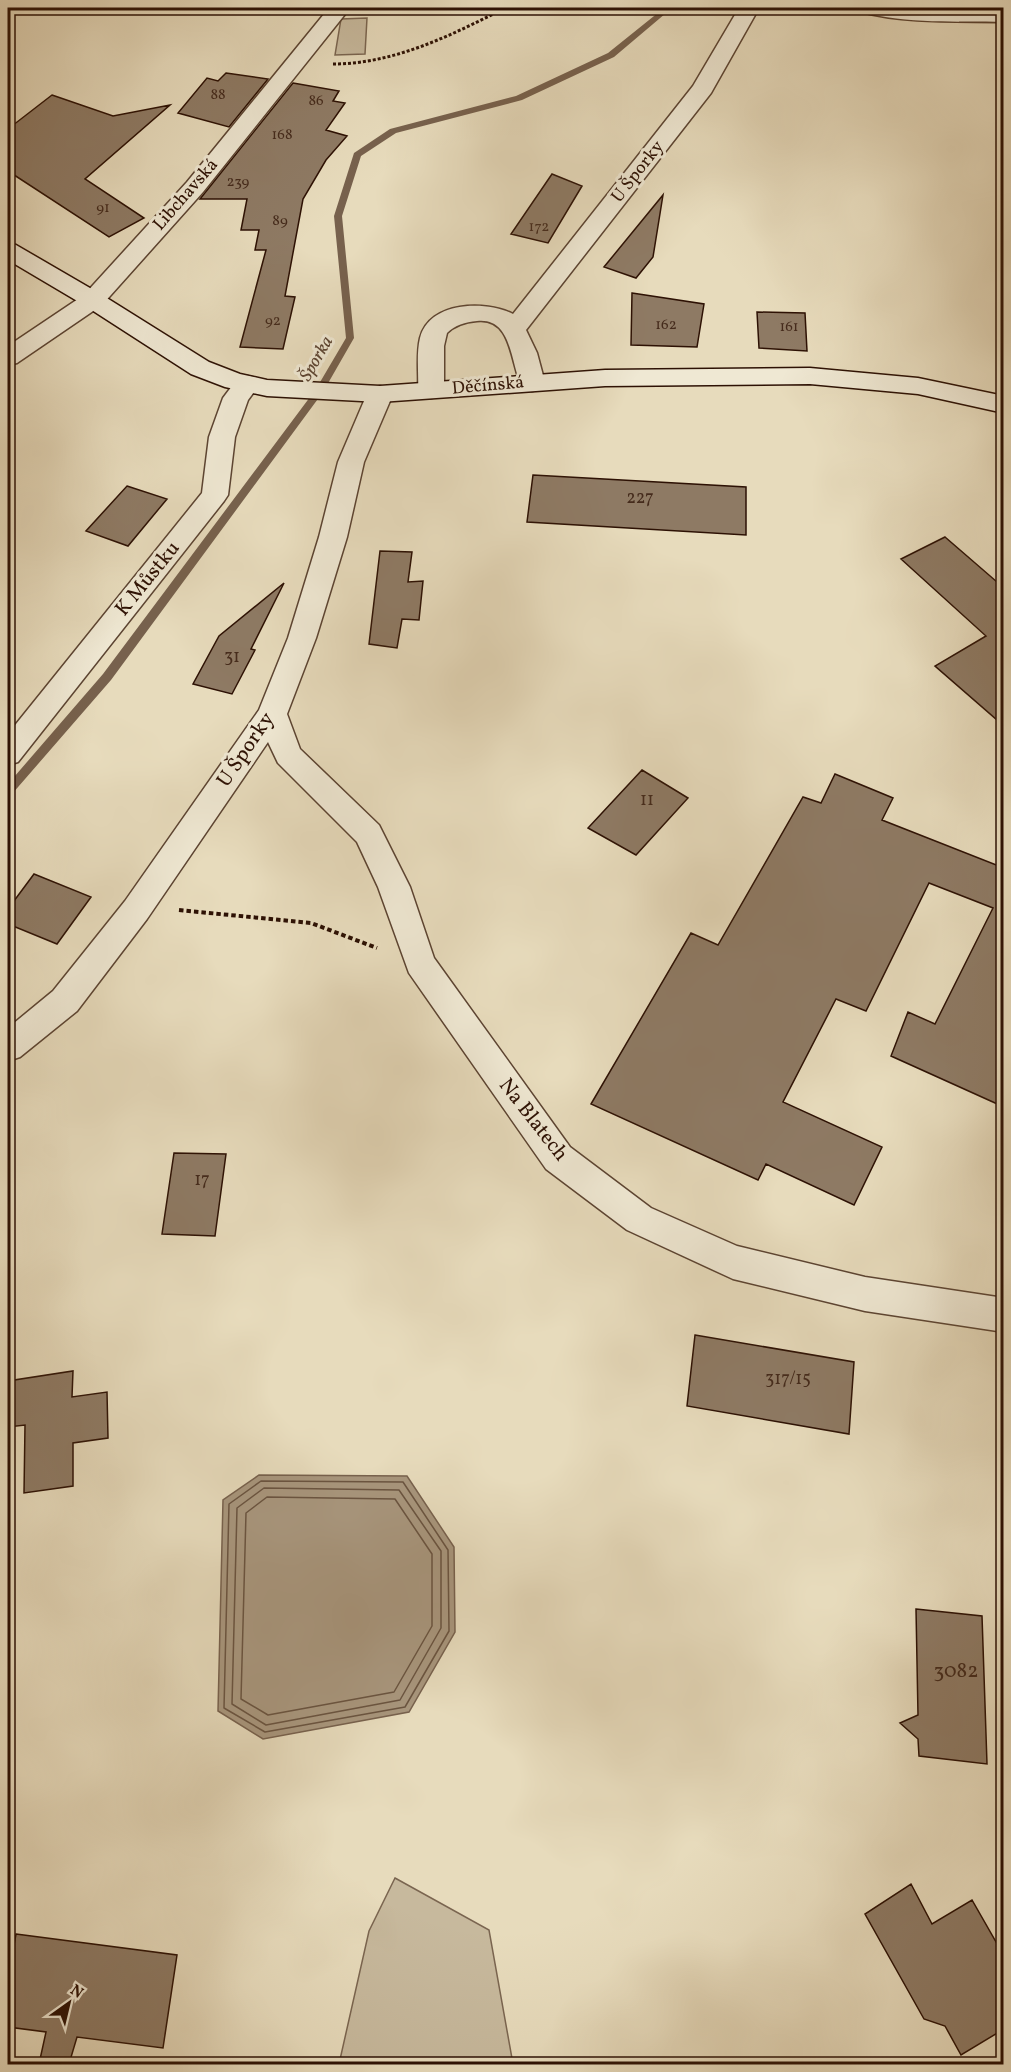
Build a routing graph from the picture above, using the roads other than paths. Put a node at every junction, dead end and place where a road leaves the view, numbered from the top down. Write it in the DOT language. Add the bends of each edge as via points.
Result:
graph roads {
  1 [pos="340,8"];
  2 [pos="749,8"];
  3 [pos="868,8"];
  4 [pos="1004,16"];
  5 [pos="8,250"];
  6 [pos="93,300"];
  7 [pos="515,328"];
  8 [pos="8,357"];
  9 [pos="532,382"];
  10 [pos="247,384"];
  11 [pos="431,390"];
  12 [pos="366,394"];
  13 [pos="1004,405"];
  14 [pos="272,714"];
  15 [pos="8,754"];
  16 [pos="8,1047"];
  17 [pos="1004,1315"];
  1 -- 6 [label="street, Libchavská" via="195,187"];
  2 -- 7 [label="street, U Šporky" via="703,88"];
  3 -- 4 [label="street"];
  5 -- 6 [label="street, Děčínská"];
  6 -- 8 [label="street, Libchavská"];
  6 -- 10 [label="street, Děčínská" via="200,368"];
  7 -- 9 [label="street"];
  7 -- 11 [label="street" via="498,315 475,312 446,319 433,335"];
  9 -- 11 [label="street, Děčínská"];
  9 -- 13 [label="street, Děčínská" via="810,375 918,386"];
  10 -- 12 [label="street, Děčínská" via="287,391"];
  10 -- 15 [label="street, K Můstku" via="236,398 222,437 215,495"];
  11 -- 12 [label="street, Děčínská"];
  12 -- 14 [label="street, U Šporky" via="333,537 302,638"];
  14 -- 16 [label="street, U Šporky" via="136,910 64,1001"];
  14 -- 17 [label="street, Na Blatech" via="288,755 368,834 394,887 420,964 558,1158 639,1219 734,1262 864,1294"];
}
